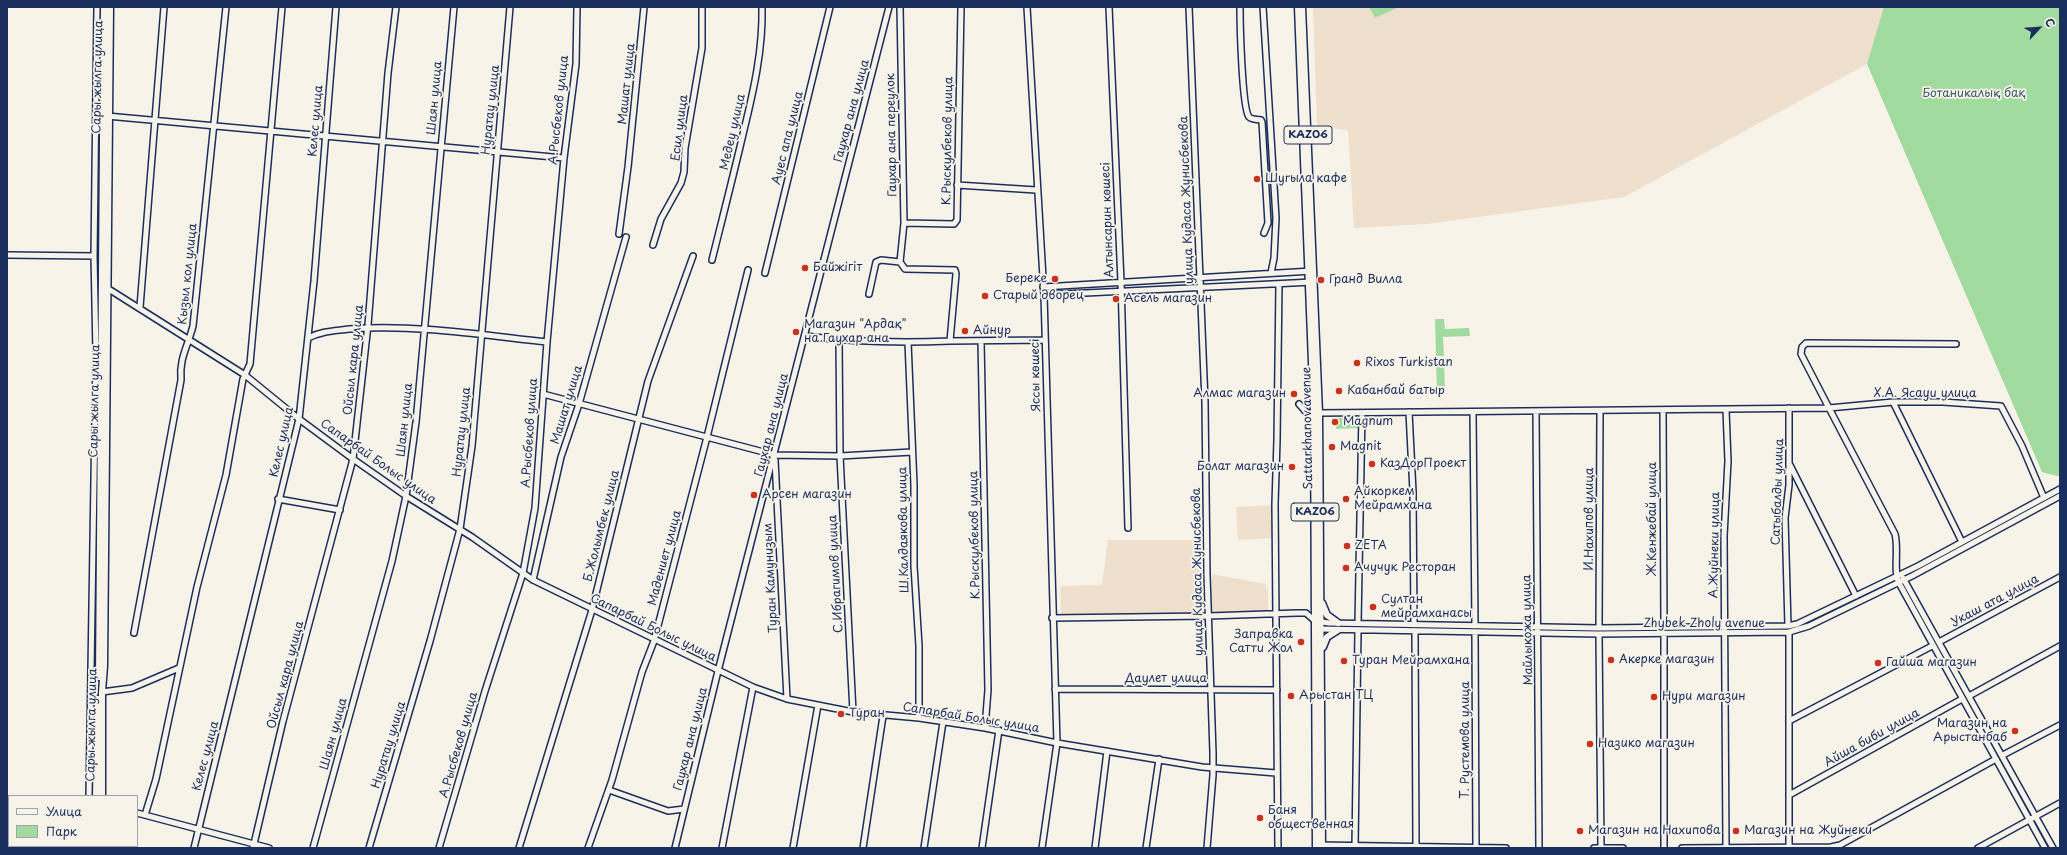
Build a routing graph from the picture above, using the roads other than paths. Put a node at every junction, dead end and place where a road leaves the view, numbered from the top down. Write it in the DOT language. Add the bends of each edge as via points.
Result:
graph roads {
  1 [pos="97,7"];
  2 [pos="104,7"];
  3 [pos="110,7"];
  4 [pos="164,7"];
  5 [pos="226,7"];
  6 [pos="282,7"];
  7 [pos="336,7"];
  8 [pos="396,7"];
  9 [pos="454,7"];
  10 [pos="510,7"];
  11 [pos="577,7"];
  12 [pos="644,7"];
  13 [pos="702,7"];
  14 [pos="762,7"];
  15 [pos="830,7"];
  16 [pos="889,7"];
  17 [pos="900,7"];
  18 [pos="961,7"];
  19 [pos="1027,7"];
  20 [pos="1109,7"];
  21 [pos="1189,7"];
  22 [pos="1240,7"];
  23 [pos="1263,7"];
  24 [pos="1298,7"];
  25 [pos="1302,7"];
  26 [pos="106,116"];
  27 [pos="155,120"];
  28 [pos="214,126"];
  29 [pos="271,131"];
  30 [pos="325,136"];
  31 [pos="384,143"];
  32 [pos="441,148"];
  33 [pos="497,152"];
  34 [pos="564,158"];
  35 [pos="958,186"];
  36 [pos="1036,190"];
  37 [pos="904,223"];
  38 [pos="1310,226"];
  39 [pos="1264,233"];
  40 [pos="619,234"];
  41 [pos="626,237"];
  42 [pos="654,245"];
  43 [pos="7,255"];
  44 [pos="94,256"];
  45 [pos="693,256"];
  46 [pos="712,260"];
  47 [pos="900,262"];
  48 [pos="748,270"];
  49 [pos="1312,271"];
  50 [pos="765,273"];
  51 [pos="1271,273"];
  52 [pos="1200,277"];
  53 [pos="1121,282"];
  54 [pos="1312,282"];
  55 [pos="1279,284"];
  56 [pos="1043,287"];
  57 [pos="107,288"];
  58 [pos="1200,288"];
  59 [pos="1121,292"];
  60 [pos="869,294"];
  61 [pos="1044,296"];
  62 [pos="140,307"];
  63 [pos="368,328"];
  64 [pos="424,329"];
  65 [pos="481,334"];
  66 [pos="805,336"];
  67 [pos="308,338"];
  68 [pos="190,339"];
  69 [pos="839,340"];
  70 [pos="1045,340"];
  71 [pos="950,341"];
  72 [pos="981,341"];
  73 [pos="547,342"];
  74 [pos="908,342"];
  75 [pos="1956,344"];
  76 [pos="245,375"];
  77 [pos="543,394"];
  78 [pos="1893,402"];
  79 [pos="579,404"];
  80 [pos="1299,404"];
  81 [pos="1789,408"];
  82 [pos="1829,408"];
  83 [pos="1662,410"];
  84 [pos="1726,410"];
  85 [pos="1536,411"];
  86 [pos="1600,411"];
  87 [pos="1409,412"];
  88 [pos="1473,412"];
  89 [pos="1317,413"];
  90 [pos="1362,413"];
  91 [pos="299,419"];
  92 [pos="639,420"];
  93 [pos="707,437"];
  94 [pos="912,452"];
  95 [pos="775,455"];
  96 [pos="840,456"];
  97 [pos="353,459"];
  98 [pos="1789,464"];
  99 [pos="2060,489"];
  100 [pos="406,496"];
  101 [pos="2060,497"];
  102 [pos="2044,498"];
  103 [pos="278,499"];
  104 [pos="340,510"];
  105 [pos="1128,528"];
  106 [pos="460,529"];
  107 [pos="1962,542"];
  108 [pos="523,573"];
  109 [pos="1898,576"];
  110 [pos="2060,577"];
  111 [pos="533,580"];
  112 [pos="1901,582"];
  113 [pos="1856,596"];
  114 [pos="1320,599"];
  115 [pos="592,610"];
  116 [pos="1276,613"];
  117 [pos="1208,616"];
  118 [pos="1052,618"];
  119 [pos="1338,623"];
  120 [pos="1358,623"];
  121 [pos="1317,624"];
  122 [pos="1414,625"];
  123 [pos="1475,626"];
  124 [pos="1788,626"];
  125 [pos="1664,627"];
  126 [pos="1725,627"];
  127 [pos="1599,628"];
  128 [pos="1338,630"];
  129 [pos="1358,630"];
  130 [pos="1538,630"];
  131 [pos="1415,631"];
  132 [pos="1475,632"];
  133 [pos="1789,632"];
  134 [pos="134,633"];
  135 [pos="1599,634"];
  136 [pos="1664,634"];
  137 [pos="1725,634"];
  138 [pos="654,641"];
  139 [pos="1939,642"];
  140 [pos="1932,646"];
  141 [pos="2060,646"];
  142 [pos="1321,654"];
  143 [pos="1318,662"];
  144 [pos="179,668"];
  145 [pos="718,671"];
  146 [pos="753,687"];
  147 [pos="1055,689"];
  148 [pos="1211,689"];
  149 [pos="1277,690"];
  150 [pos="102,692"];
  151 [pos="1969,696"];
  152 [pos="787,699"];
  153 [pos="1962,699"];
  154 [pos="818,705"];
  155 [pos="853,712"];
  156 [pos="883,716"];
  157 [pos="919,718"];
  158 [pos="943,722"];
  159 [pos="1789,722"];
  160 [pos="2060,726"];
  161 [pos="985,728"];
  162 [pos="999,730"];
  163 [pos="1057,743"];
  164 [pos="1107,751"];
  165 [pos="2003,755"];
  166 [pos="1159,759"];
  167 [pos="1996,760"];
  168 [pos="1213,768"];
  169 [pos="1276,773"];
  170 [pos="609,790"];
  171 [pos="1790,794"];
  172 [pos="89,795"];
  173 [pos="96,795"];
  174 [pos="102,795"];
  175 [pos="2060,804"];
  176 [pos="684,809"];
  177 [pos="138,813"];
  178 [pos="145,815"];
  179 [pos="2036,817"];
  180 [pos="2029,820"];
  181 [pos="198,830"];
  182 [pos="253,846"];
  183 [pos="1355,846"];
  184 [pos="1319,847"];
  185 [pos="1416,847"];
  186 [pos="1789,847"];
  187 [pos="194,848"];
  188 [pos="269,848"];
  189 [pos="313,848"];
  190 [pos="369,848"];
  191 [pos="439,848"];
  192 [pos="519,848"];
  193 [pos="588,848"];
  194 [pos="675,848"];
  195 [pos="722,848"];
  196 [pos="793,848"];
  197 [pos="863,848"];
  198 [pos="924,848"];
  199 [pos="982,848"];
  200 [pos="1042,848"];
  201 [pos="1095,848"];
  202 [pos="1146,848"];
  203 [pos="1207,848"];
  204 [pos="1278,848"];
  205 [pos="1476,848"];
  206 [pos="1506,848"];
  207 [pos="1539,848"];
  208 [pos="1594,848"];
  209 [pos="1601,848"];
  210 [pos="1623,848"];
  211 [pos="1664,848"];
  212 [pos="1682,848"];
  213 [pos="1726,848"];
  214 [pos="1978,848"];
  215 [pos="2045,848"];
  216 [pos="2053,848"];
  1 -- 44 [label="street"];
  2 -- 26 [label="main road, Сары жылга улица"];
  3 -- 26 [label="main road, Сары жылга улица"];
  4 -- 27 [label="street"];
  5 -- 28 [label="street, Кызыл кол улица"];
  6 -- 29 [label="street"];
  7 -- 30 [label="street, Келес улица"];
  8 -- 31 [label="street, Ойсыл кара улица" via="388,73"];
  9 -- 32 [label="street, Шаян улица"];
  10 -- 33 [label="street, Нуратау улица"];
  11 -- 34 [label="street, А.Рысбеков улица" via="576,64"];
  12 -- 40 [label="street, Машат улица"];
  13 -- 42 [label="street, Есил улица" via="702,48 684,148 682,183 661,219"];
  14 -- 46 [label="street, Медеу улица" via="763,36 759,62"];
  15 -- 50 [label="street, Ауес апа улица"];
  16 -- 66 [label="street, Гаухар ана улица"];
  17 -- 37 [label="street, Гаухар ана переулок"];
  18 -- 35 [label="street, К.Рыскулбеков улица"];
  19 -- 36 [label="street, Яссы көшесі"];
  20 -- 53 [label="street, Алтынсарин көшесі"];
  21 -- 52 [label="street, улица Кудаса Жунисбекова"];
  22 -- 39 [label="street" via="1243,94 1249,117 1262,122 1268,223"];
  23 -- 51 [label="street" via="1276,218"];
  24 -- 38 [label="main road, Sattarkhanov avenue / KАZ06"];
  25 -- 38 [label="main road, Sattarkhanov avenue / KАZ06"];
  26 -- 27 [label="street"];
  26 -- 57 [label="main road, Сары жылга улица"];
  26 -- 173 [label="main road, Сары жылга улица"];
  27 -- 28 [label="street"];
  27 -- 62 [label="street"];
  28 -- 29 [label="street"];
  28 -- 68 [label="street, Кызыл кол улица"];
  29 -- 30 [label="street"];
  29 -- 76 [label="street" via="250,364"];
  30 -- 31 [label="street"];
  30 -- 67 [label="street, Келес улица"];
  31 -- 32 [label="street"];
  31 -- 63 [label="street, Ойсыл кара улица"];
  32 -- 33 [label="street"];
  32 -- 64 [label="street, Шаян улица"];
  33 -- 34 [label="street"];
  33 -- 65 [label="street, Нуратау улица"];
  34 -- 73 [label="street, А.Рысбеков улица"];
  35 -- 36 [label="street"];
  35 -- 37 [label="street, К.Рыскулбеков улица" via="956,223"];
  36 -- 56 [label="street, Яссы көшесі"];
  37 -- 47 [label="street, Гаухар ана переулок"];
  38 -- 49 [label="main road, Sattarkhanov avenue / KАZ06"];
  41 -- 79 [label="street, Машат улица"];
  43 -- 44 [label="street"];
  44 -- 172 [label="street" via="96,353"];
  45 -- 92 [label="street, Б.Жолымбек улица" via="661,341"];
  47 -- 60 [label="street" via="876,262"];
  47 -- 71 [label="street" via="906,269 952,269 956,274"];
  48 -- 93 [label="street, Мадениет улица"];
  49 -- 51 [label="street"];
  49 -- 54 [label="main road, Sattarkhanov avenue / KАZ06"];
  51 -- 52 [label="street"];
  52 -- 53 [label="street"];
  52 -- 58 [label="street, улица Кудаса Жунисбекова"];
  53 -- 56 [label="street"];
  53 -- 59 [label="street, Алтынсарин көшесі"];
  54 -- 55 [label="street"];
  54 -- 89 [label="main road, Sattarkhanov avenue / KАZ06"];
  55 -- 58 [label="street"];
  55 -- 116 [label="street"];
  56 -- 61 [label="street, Яссы көшесі"];
  57 -- 62 [label="street, Сапарбай Болыс улица"];
  57 -- 150 [label="main road, Сары жылга улица"];
  58 -- 59 [label="street"];
  58 -- 117 [label="street, улица Кудаса Жунисбекова" via="1205,402"];
  59 -- 61 [label="street"];
  59 -- 105 [label="street, Алтынсарин көшесі"];
  61 -- 70 [label="street, Яссы көшесі"];
  62 -- 68 [label="street, Сапарбай Болыс улица"];
  63 -- 64 [label="street"];
  63 -- 67 [label="street" via="325,332"];
  63 -- 97 [label="street, Ойсыл кара улица"];
  64 -- 65 [label="street"];
  64 -- 100 [label="street, Шаян улица" via="416,422"];
  65 -- 73 [label="street"];
  65 -- 106 [label="street, Нуратау улица" via="472,446"];
  66 -- 69 [label="street"];
  66 -- 95 [label="street, Гаухар ана улица"];
  67 -- 91 [label="street, Келес улица"];
  68 -- 76 [label="street, Сапарбай Болыс улица"];
  68 -- 134 [label="street, Кызыл кол улица" via="185,345 180,368 181,380"];
  69 -- 74 [label="street"];
  69 -- 96 [label="street, С.Ибрагимов улица"];
  70 -- 72 [label="street"];
  70 -- 118 [label="street, Яссы көшесі"];
  71 -- 72 [label="street"];
  71 -- 74 [label="street"];
  72 -- 161 [label="street, К.Рыскулбеков улица" via="988,690"];
  73 -- 77 [label="street, А.Рысбеков улица"];
  74 -- 94 [label="street, Ш.Калдаякова улица"];
  75 -- 82 [label="street" via="1806,343 1801,354"];
  76 -- 91 [label="street, Сапарбай Болыс улица"];
  76 -- 144 [label="street" via="226,475"];
  77 -- 79 [label="street"];
  77 -- 108 [label="street, А.Рысбеков улица" via="535,508"];
  78 -- 82 [label="street, Х.А. Ясауи улица"];
  78 -- 102 [label="street, Х.А. Ясауи улица" via="2001,406 2022,446"];
  78 -- 107 [label="street"];
  79 -- 92 [label="street"];
  79 -- 111 [label="street, Машат улица" via="561,457"];
  80 -- 89 [label="street" via="1307,413"];
  81 -- 82 [label="street, Х.А. Ясауи улица"];
  81 -- 84 [label="street, Х.А. Ясауи улица"];
  81 -- 98 [label="street, Сатыбалды улица"];
  82 -- 109 [label="street" via="1895,534"];
  83 -- 84 [label="street, Х.А. Ясауи улица"];
  83 -- 86 [label="street, Х.А. Ясауи улица"];
  83 -- 125 [label="street, Ж.Кенжебай улица"];
  84 -- 126 [label="street, А.Жуйнеки улица" via="1728,461 1724,536"];
  85 -- 86 [label="street, Х.А. Ясауи улица"];
  85 -- 88 [label="street, Х.А. Ясауи улица"];
  85 -- 130 [label="street, Майлыкожа улица"];
  86 -- 127 [label="street, И.Нахипов улица"];
  87 -- 88 [label="street, Х.А. Ясауи улица"];
  87 -- 90 [label="street, Х.А. Ясауи улица"];
  87 -- 122 [label="street" via="1413,492"];
  88 -- 123 [label="street"];
  89 -- 90 [label="street, Х.А. Ясауи улица"];
  89 -- 114 [label="main road, Sattarkhanov avenue / KАZ06"];
  89 -- 121 [label="main road, Sattarkhanov avenue / KАZ06"];
  90 -- 120 [label="street"];
  91 -- 97 [label="street, Сапарбай Болыс улица"];
  91 -- 103 [label="street, Келес улица"];
  92 -- 93 [label="street"];
  92 -- 115 [label="street, Б.Жолымбек улица"];
  93 -- 95 [label="street"];
  93 -- 138 [label="street, Мадениет улица"];
  94 -- 96 [label="street"];
  94 -- 157 [label="street, Ш.Калдаякова улица"];
  95 -- 96 [label="street"];
  95 -- 145 [label="street, Гаухар ана улица"];
  95 -- 152 [label="street, Туран Камунизым"];
  96 -- 155 [label="street, С.Ибрагимов улица"];
  97 -- 100 [label="street, Сапарбай Болыс улица"];
  97 -- 104 [label="street, Ойсыл кара улица"];
  98 -- 113 [label="street"];
  98 -- 124 [label="street, Сатыбалды улица" via="1785,518"];
  99 -- 102 [label="street, Zhybek Zholy avenue"];
  100 -- 106 [label="street, Сапарбай Болыс улица"];
  100 -- 189 [label="street, Шаян улица" via="392,561"];
  101 -- 112 [label="street, Zhybek Zholy avenue"];
  102 -- 107 [label="street, Zhybek Zholy avenue"];
  103 -- 104 [label="street"];
  103 -- 181 [label="street, Келес улица" via="231,702"];
  104 -- 182 [label="street, Ойсыл кара улица" via="283,721"];
  106 -- 108 [label="street, Сапарбай Болыс улица"];
  106 -- 190 [label="street, Нуратау улица"];
  107 -- 109 [label="street, Zhybek Zholy avenue"];
  108 -- 111 [label="street, Сапарбай Болыс улица"];
  108 -- 191 [label="street, А.Рысбеков улица"];
  109 -- 112 [label="street"];
  109 -- 113 [label="street, Zhybek Zholy avenue"];
  110 -- 139 [label="street, Укаш ата улица"];
  111 -- 115 [label="street, Сапарбай Болыс улица"];
  112 -- 133 [label="street, Zhybek Zholy avenue" via="1809,626"];
  112 -- 139 [label="street"];
  112 -- 140 [label="street"];
  113 -- 124 [label="street, Zhybek Zholy avenue"];
  114 -- 119 [label="main road" via="1327,615"];
  114 -- 121 [label="main road, Sattarkhanov avenue / KАZ06"];
  115 -- 138 [label="street, Сапарбай Болыс улица"];
  115 -- 192 [label="street, Б.Жолымбек улица"];
  116 -- 117 [label="street"];
  116 -- 121 [label="street" via="1306,613"];
  116 -- 149 [label="street"];
  117 -- 118 [label="street"];
  117 -- 148 [label="street, улица Кудаса Жунисбекова"];
  118 -- 147 [label="street, Яссы көшесі"];
  119 -- 120 [label="street, Zhybek Zholy avenue"];
  119 -- 121 [label="street, Zhybek Zholy avenue"];
  120 -- 122 [label="street, Zhybek Zholy avenue"];
  121 -- 128 [label="street, Zhybek Zholy avenue"];
  121 -- 142 [label="main road, Sattarkhanov avenue / KАZ06"];
  121 -- 143 [label="main road, Sattarkhanov avenue / KАZ06"];
  122 -- 123 [label="street, Zhybek Zholy avenue"];
  123 -- 130 [label="street, Zhybek Zholy avenue"];
  124 -- 126 [label="street, Zhybek Zholy avenue"];
  125 -- 126 [label="street, Zhybek Zholy avenue"];
  125 -- 127 [label="street, Zhybek Zholy avenue"];
  126 -- 137 [label="street, А.Жуйнеки улица"];
  127 -- 130 [label="street, Zhybek Zholy avenue"];
  128 -- 129 [label="street, Zhybek Zholy avenue"];
  128 -- 142 [label="main road" via="1327,637"];
  129 -- 131 [label="street, Zhybek Zholy avenue"];
  129 -- 183 [label="street"];
  130 -- 132 [label="street, Zhybek Zholy avenue"];
  130 -- 135 [label="street, Zhybek Zholy avenue"];
  130 -- 207 [label="street, Майлыкожа улица"];
  131 -- 132 [label="street, Zhybek Zholy avenue"];
  131 -- 185 [label="street"];
  132 -- 205 [label="street, Т. Рустемова улица"];
  133 -- 137 [label="street, Zhybek Zholy avenue"];
  133 -- 159 [label="street"];
  135 -- 136 [label="street, Zhybek Zholy avenue"];
  135 -- 209 [label="street"];
  136 -- 137 [label="street, Zhybek Zholy avenue"];
  136 -- 211 [label="street"];
  137 -- 213 [label="street, А.Жуйнеки улица"];
  138 -- 145 [label="street, Сапарбай Болыс улица"];
  138 -- 170 [label="street, Мадениет улица" via="642,672"];
  139 -- 151 [label="street"];
  140 -- 153 [label="street"];
  140 -- 159 [label="street"];
  141 -- 151 [label="street"];
  142 -- 143 [label="main road, Sattarkhanov avenue / KАZ06"];
  143 -- 184 [label="main road, Sattarkhanov avenue / KАZ06"];
  144 -- 150 [label="street" via="132,688"];
  144 -- 178 [label="street" via="156,779"];
  145 -- 146 [label="street, Сапарбай Болыс улица"];
  145 -- 176 [label="street, Гаухар ана улица"];
  146 -- 152 [label="street, Сапарбай Болыс улица"];
  146 -- 195 [label="street"];
  147 -- 148 [label="street, Даулет улица"];
  147 -- 163 [label="street, Яссы көшесі"];
  148 -- 149 [label="street, Даулет улица"];
  148 -- 168 [label="street, улица Кудаса Жунисбекова"];
  149 -- 169 [label="street"];
  150 -- 174 [label="main road, Сары жылга улица"];
  151 -- 165 [label="street"];
  152 -- 154 [label="street, Сапарбай Болыс улица"];
  153 -- 167 [label="street"];
  153 -- 171 [label="street, Айша биби улица"];
  154 -- 155 [label="street, Сапарбай Болыс улица"];
  154 -- 196 [label="street"];
  155 -- 156 [label="street, Сапарбай Болыс улица"];
  156 -- 157 [label="street, Сапарбай Болыс улица"];
  156 -- 197 [label="street"];
  157 -- 158 [label="street, Сапарбай Болыс улица"];
  158 -- 161 [label="street, Сапарбай Болыс улица"];
  158 -- 198 [label="street"];
  159 -- 171 [label="street"];
  160 -- 165 [label="street"];
  161 -- 162 [label="street, Сапарбай Болыс улица"];
  162 -- 163 [label="street, Сапарбай Болыс улица"];
  162 -- 199 [label="street"];
  163 -- 164 [label="street, Сапарбай Болыс улица"];
  163 -- 200 [label="street, Яссы көшесі"];
  164 -- 166 [label="street, Сапарбай Болыс улица"];
  164 -- 201 [label="street"];
  165 -- 179 [label="street"];
  166 -- 168 [label="street, Сапарбай Болыс улица"];
  166 -- 202 [label="street"];
  167 -- 180 [label="street"];
  167 -- 186 [label="street" via="1840,846"];
  168 -- 169 [label="street, Сапарбай Болыс улица"];
  168 -- 203 [label="street, улица Кудаса Жунисбекова"];
  169 -- 204 [label="street"];
  170 -- 176 [label="street" via="668,811"];
  170 -- 193 [label="street, Мадениет улица"];
  171 -- 186 [label="street"];
  175 -- 179 [label="street"];
  176 -- 194 [label="street, Гаухар ана улица"];
  177 -- 178 [label="street"];
  178 -- 181 [label="street"];
  179 -- 180 [label="street"];
  179 -- 216 [label="street"];
  180 -- 214 [label="street"];
  180 -- 215 [label="street"];
  181 -- 182 [label="street"];
  181 -- 187 [label="street, Келес улица"];
  182 -- 188 [label="street"];
  183 -- 184 [label="street"];
  183 -- 185 [label="street"];
  185 -- 205 [label="street"];
  186 -- 213 [label="street"];
  205 -- 206 [label="street"];
  208 -- 209 [label="street"];
  209 -- 210 [label="street"];
  212 -- 213 [label="street"];
}
